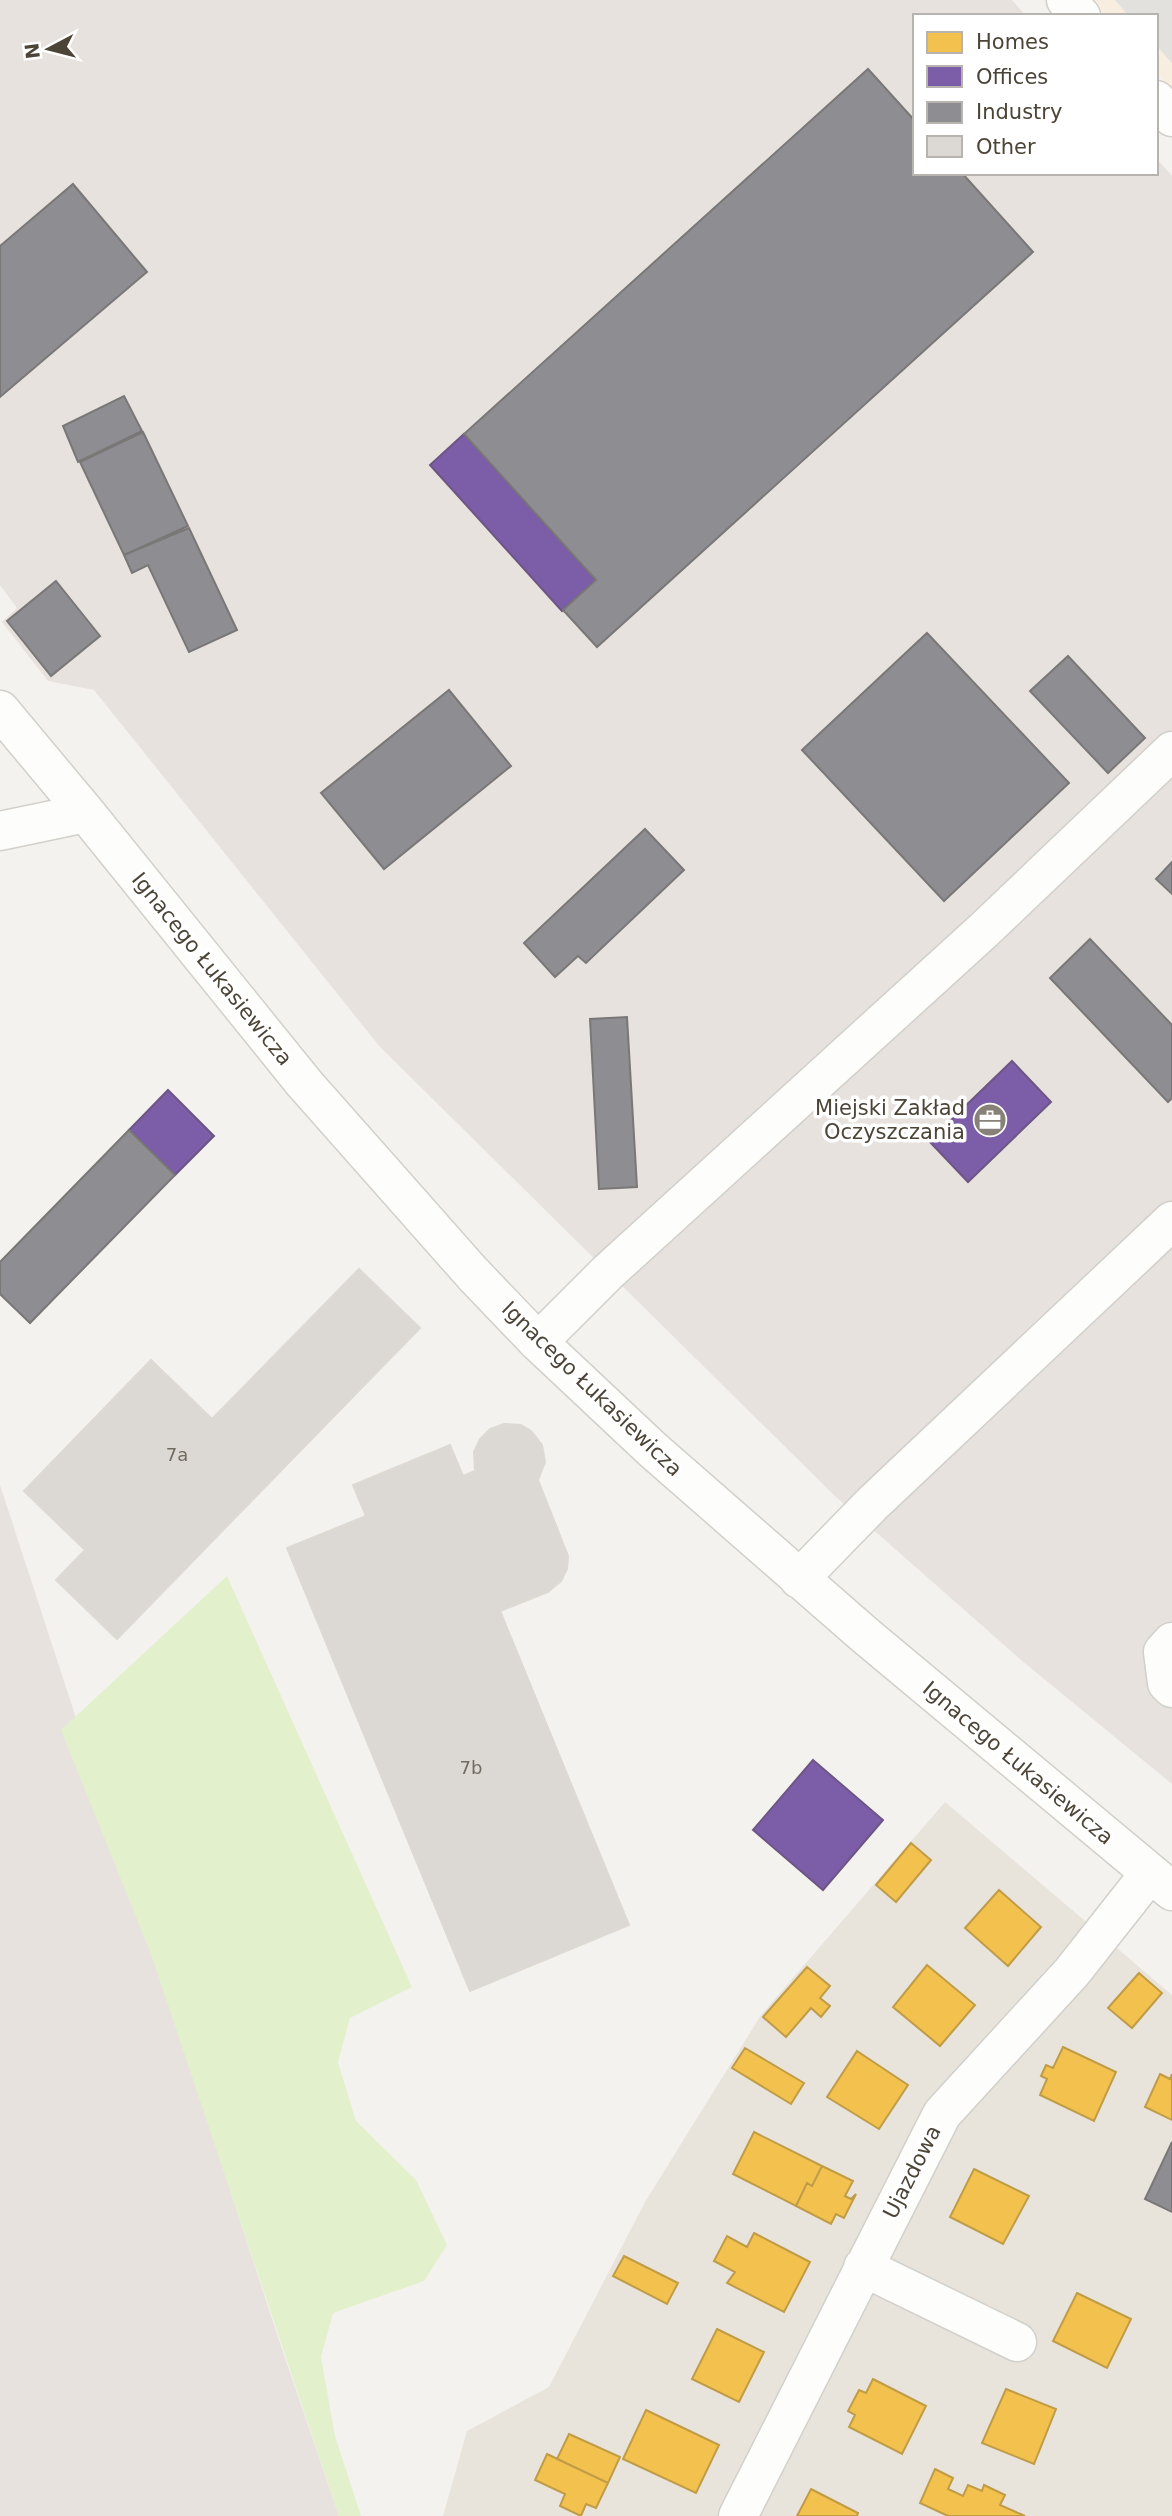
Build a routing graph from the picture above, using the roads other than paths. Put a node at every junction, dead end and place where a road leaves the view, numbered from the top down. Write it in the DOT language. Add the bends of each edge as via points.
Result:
graph roads {
  1 [pos="1066,0"];
  2 [pos="1079,14"];
  3 [pos="1158,102"];
  4 [pos="1172,117"];
  5 [pos="0,710"];
  6 [pos="1172,751"];
  7 [pos="86,813"];
  8 [pos="0,831"];
  9 [pos="1172,1221"];
  10 [pos="538,1342"];
  11 [pos="799,1578"];
  12 [pos="1172,1642"];
  13 [pos="1172,1688"];
  14 [pos="1161,1882"];
  15 [pos="863,2267"];
  16 [pos="1017,2342"];
  17 [pos="738,2516"];
  1 -- 2 [label="street"];
  3 -- 4 [label="street"];
  5 -- 7 [label="street, Ignacego Łukasiewicza"];
  6 -- 10 [label="street"];
  7 -- 8 [label="street"];
  7 -- 10 [label="street, Ignacego Łukasiewicza" via="304,1083"];
  9 -- 11 [label="street"];
  10 -- 11 [label="street, Ignacego Łukasiewicza"];
  11 -- 14 [label="street, Ignacego Łukasiewicza"];
  12 -- 13 [label="street" via="1163,1652 1167,1683"];
  14 -- 15 [label="street, Ujazdowa" via="942,2114"];
  15 -- 16 [label="street"];
  15 -- 17 [label="street, Ujazdowa"];
}
